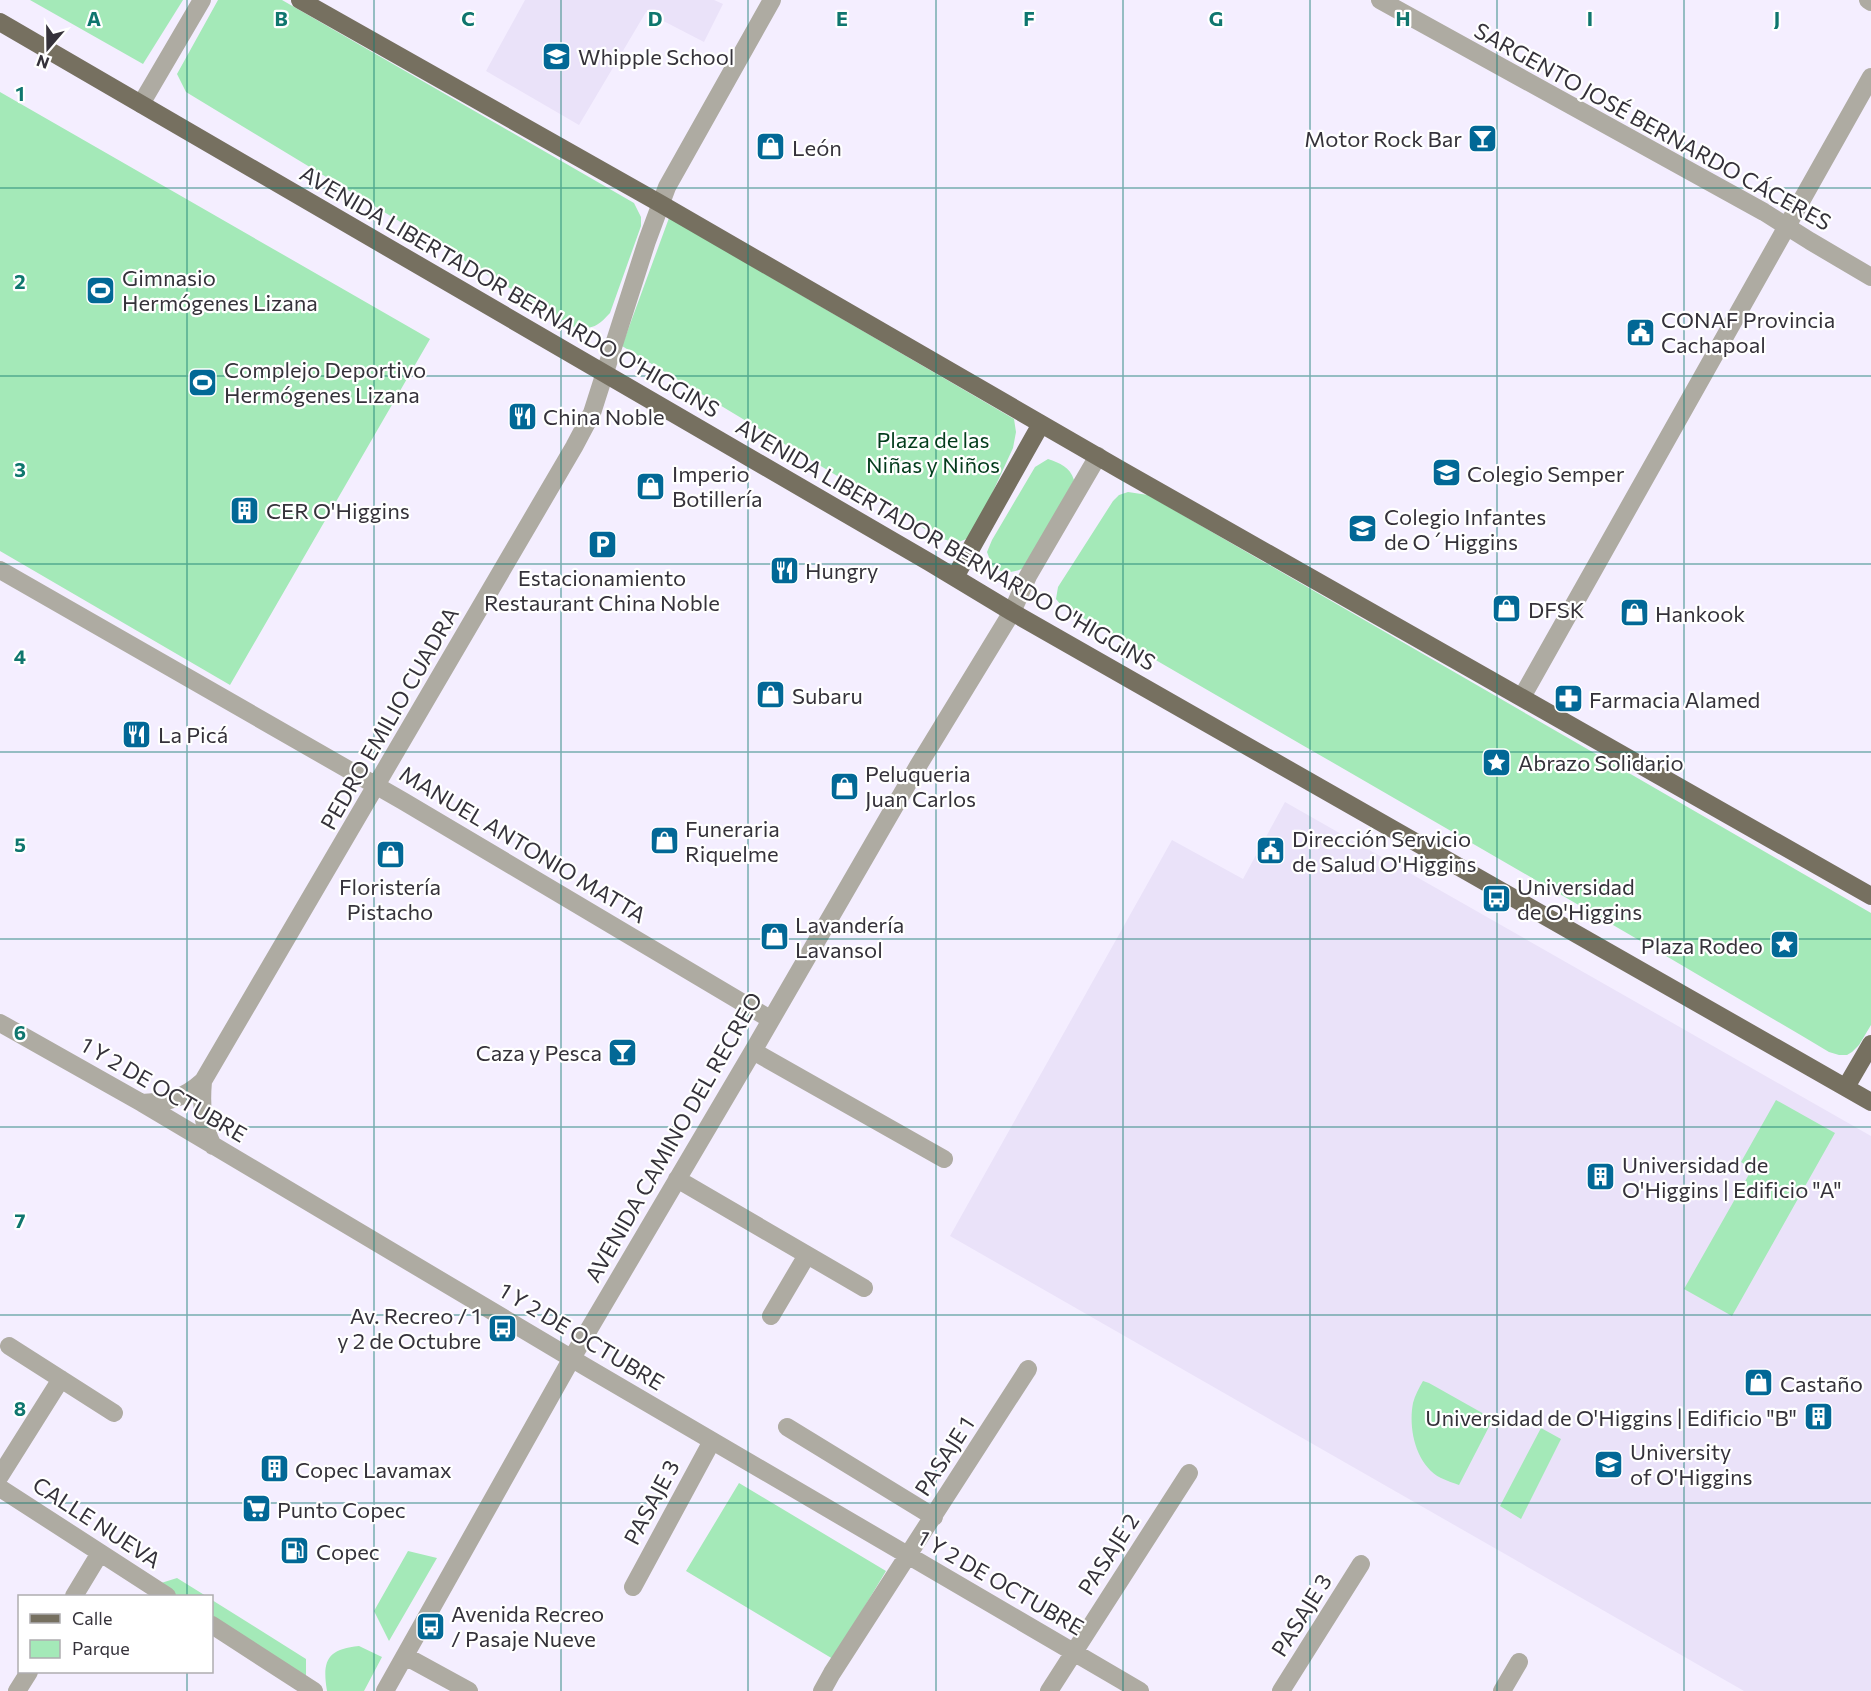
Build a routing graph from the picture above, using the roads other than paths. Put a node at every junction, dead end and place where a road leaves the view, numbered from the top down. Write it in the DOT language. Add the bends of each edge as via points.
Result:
graph roads {
  1 [pos="202,0"];
  2 [pos="300,0"];
  3 [pos="772,0"];
  4 [pos="1380,0"];
  5 [pos="0,22"];
  6 [pos="1871,77"];
  7 [pos="141,104"];
  8 [pos="661,204"];
  9 [pos="1786,227"];
  10 [pos="1871,277"];
  11 [pos="603,373"];
  12 [pos="1041,423"];
  13 [pos="1098,456"];
  14 [pos="0,570"];
  15 [pos="955,578"];
  16 [pos="1012,612"];
  17 [pos="1522,697"];
  18 [pos="377,786"];
  19 [pos="1871,896"];
  20 [pos="770,1019"];
  21 [pos="0,1023"];
  22 [pos="1871,1044"];
  23 [pos="753,1051"];
  24 [pos="204,1081"];
  25 [pos="1846,1088"];
  26 [pos="1871,1102"];
  27 [pos="142,1103"];
  28 [pos="213,1146"];
  29 [pos="944,1159"];
  30 [pos="677,1179"];
  31 [pos="807,1255"];
  32 [pos="864,1288"];
  33 [pos="771,1316"];
  34 [pos="9,1346"];
  35 [pos="572,1358"];
  36 [pos="1028,1369"];
  37 [pos="62,1379"];
  38 [pos="114,1413"];
  39 [pos="787,1427"];
  40 [pos="712,1441"];
  41 [pos="1189,1473"];
  42 [pos="0,1476"];
  43 [pos="0,1488"];
  44 [pos="934,1517"];
  45 [pos="100,1553"];
  46 [pos="908,1556"];
  47 [pos="1361,1564"];
  48 [pos="633,1587"];
  49 [pos="75,1595"];
  50 [pos="166,1595"];
  51 [pos="213,1626"];
  52 [pos="1073,1652"];
  53 [pos="405,1656"];
  54 [pos="1520,1662"];
  55 [pos="28,1673"];
  56 [pos="17,1691"];
  57 [pos="314,1691"];
  58 [pos="385,1691"];
  59 [pos="469,1691"];
  60 [pos="822,1691"];
  61 [pos="1049,1691"];
  62 [pos="1140,1691"];
  63 [pos="1281,1691"];
  64 [pos="1502,1691"];
  1 -- 7 [label="street"];
  2 -- 8 [label="main road"];
  3 -- 8 [label="street, PEDRO EMILIO CUADRA"];
  4 -- 9 [label="street, SARGENTO JOSÉ BERNARDO CÁCERES"];
  5 -- 7 [label="main road, AVENIDA LIBERTADOR BERNARDO O'HIGGINS"];
  6 -- 9 [label="street"];
  7 -- 11 [label="main road, AVENIDA LIBERTADOR BERNARDO O'HIGGINS"];
  8 -- 11 [label="street, PEDRO EMILIO CUADRA"];
  8 -- 12 [label="main road"];
  9 -- 10 [label="street, SARGENTO JOSÉ BERNARDO CÁCERES"];
  9 -- 17 [label="street"];
  11 -- 15 [label="main road, AVENIDA LIBERTADOR BERNARDO O'HIGGINS"];
  11 -- 18 [label="street, PEDRO EMILIO CUADRA" via="592,413 574,447"];
  12 -- 13 [label="main road"];
  12 -- 15 [label="main road"];
  13 -- 16 [label="street, AVENIDA CAMINO DEL RECREO" via="1028,576"];
  13 -- 17 [label="main road"];
  14 -- 18 [label="street, MANUEL ANTONIO MATTA"];
  15 -- 16 [label="main road, AVENIDA LIBERTADOR BERNARDO O'HIGGINS"];
  16 -- 20 [label="street, AVENIDA CAMINO DEL RECREO"];
  16 -- 25 [label="main road, AVENIDA LIBERTADOR BERNARDO O'HIGGINS"];
  17 -- 19 [label="main road"];
  18 -- 20 [label="street, MANUEL ANTONIO MATTA"];
  18 -- 24 [label="street, PEDRO EMILIO CUADRA"];
  20 -- 23 [label="street, AVENIDA CAMINO DEL RECREO"];
  21 -- 27 [label="street, 1 Y 2 DE OCTUBRE"];
  22 -- 25 [label="main road"];
  23 -- 29 [label="street"];
  23 -- 30 [label="street, AVENIDA CAMINO DEL RECREO"];
  24 -- 27 [label="street, PEDRO EMILIO CUADRA" via="168,1102"];
  24 -- 28 [label="street, PEDRO EMILIO CUADRA" via="201,1109"];
  25 -- 26 [label="main road, AVENIDA LIBERTADOR BERNARDO O'HIGGINS"];
  27 -- 28 [label="street, 1 Y 2 DE OCTUBRE"];
  28 -- 35 [label="street, 1 Y 2 DE OCTUBRE"];
  30 -- 31 [label="street"];
  30 -- 35 [label="street, AVENIDA CAMINO DEL RECREO"];
  31 -- 32 [label="street"];
  31 -- 33 [label="street"];
  34 -- 37 [label="street"];
  35 -- 40 [label="street, 1 Y 2 DE OCTUBRE"];
  35 -- 53 [label="street, AVENIDA CAMINO DEL RECREO"];
  36 -- 44 [label="street, PASAJE 1"];
  37 -- 38 [label="street"];
  37 -- 42 [label="street"];
  39 -- 44 [label="street"];
  40 -- 46 [label="street, 1 Y 2 DE OCTUBRE"];
  40 -- 48 [label="street, PASAJE 3"];
  41 -- 52 [label="street, PASAJE 2"];
  43 -- 45 [label="street, CALLE NUEVA"];
  44 -- 46 [label="street, PASAJE 1"];
  45 -- 49 [label="street"];
  45 -- 50 [label="street, CALLE NUEVA"];
  46 -- 52 [label="street, 1 Y 2 DE OCTUBRE"];
  46 -- 60 [label="street, PASAJE 1"];
  47 -- 63 [label="street, PASAJE 3"];
  51 -- 57 [label="street"];
  52 -- 61 [label="street, PASAJE 2"];
  52 -- 62 [label="street, 1 Y 2 DE OCTUBRE"];
  53 -- 58 [label="street, AVENIDA CAMINO DEL RECREO"];
  53 -- 59 [label="street"];
  54 -- 64 [label="street"];
  55 -- 56 [label="street"];
}
